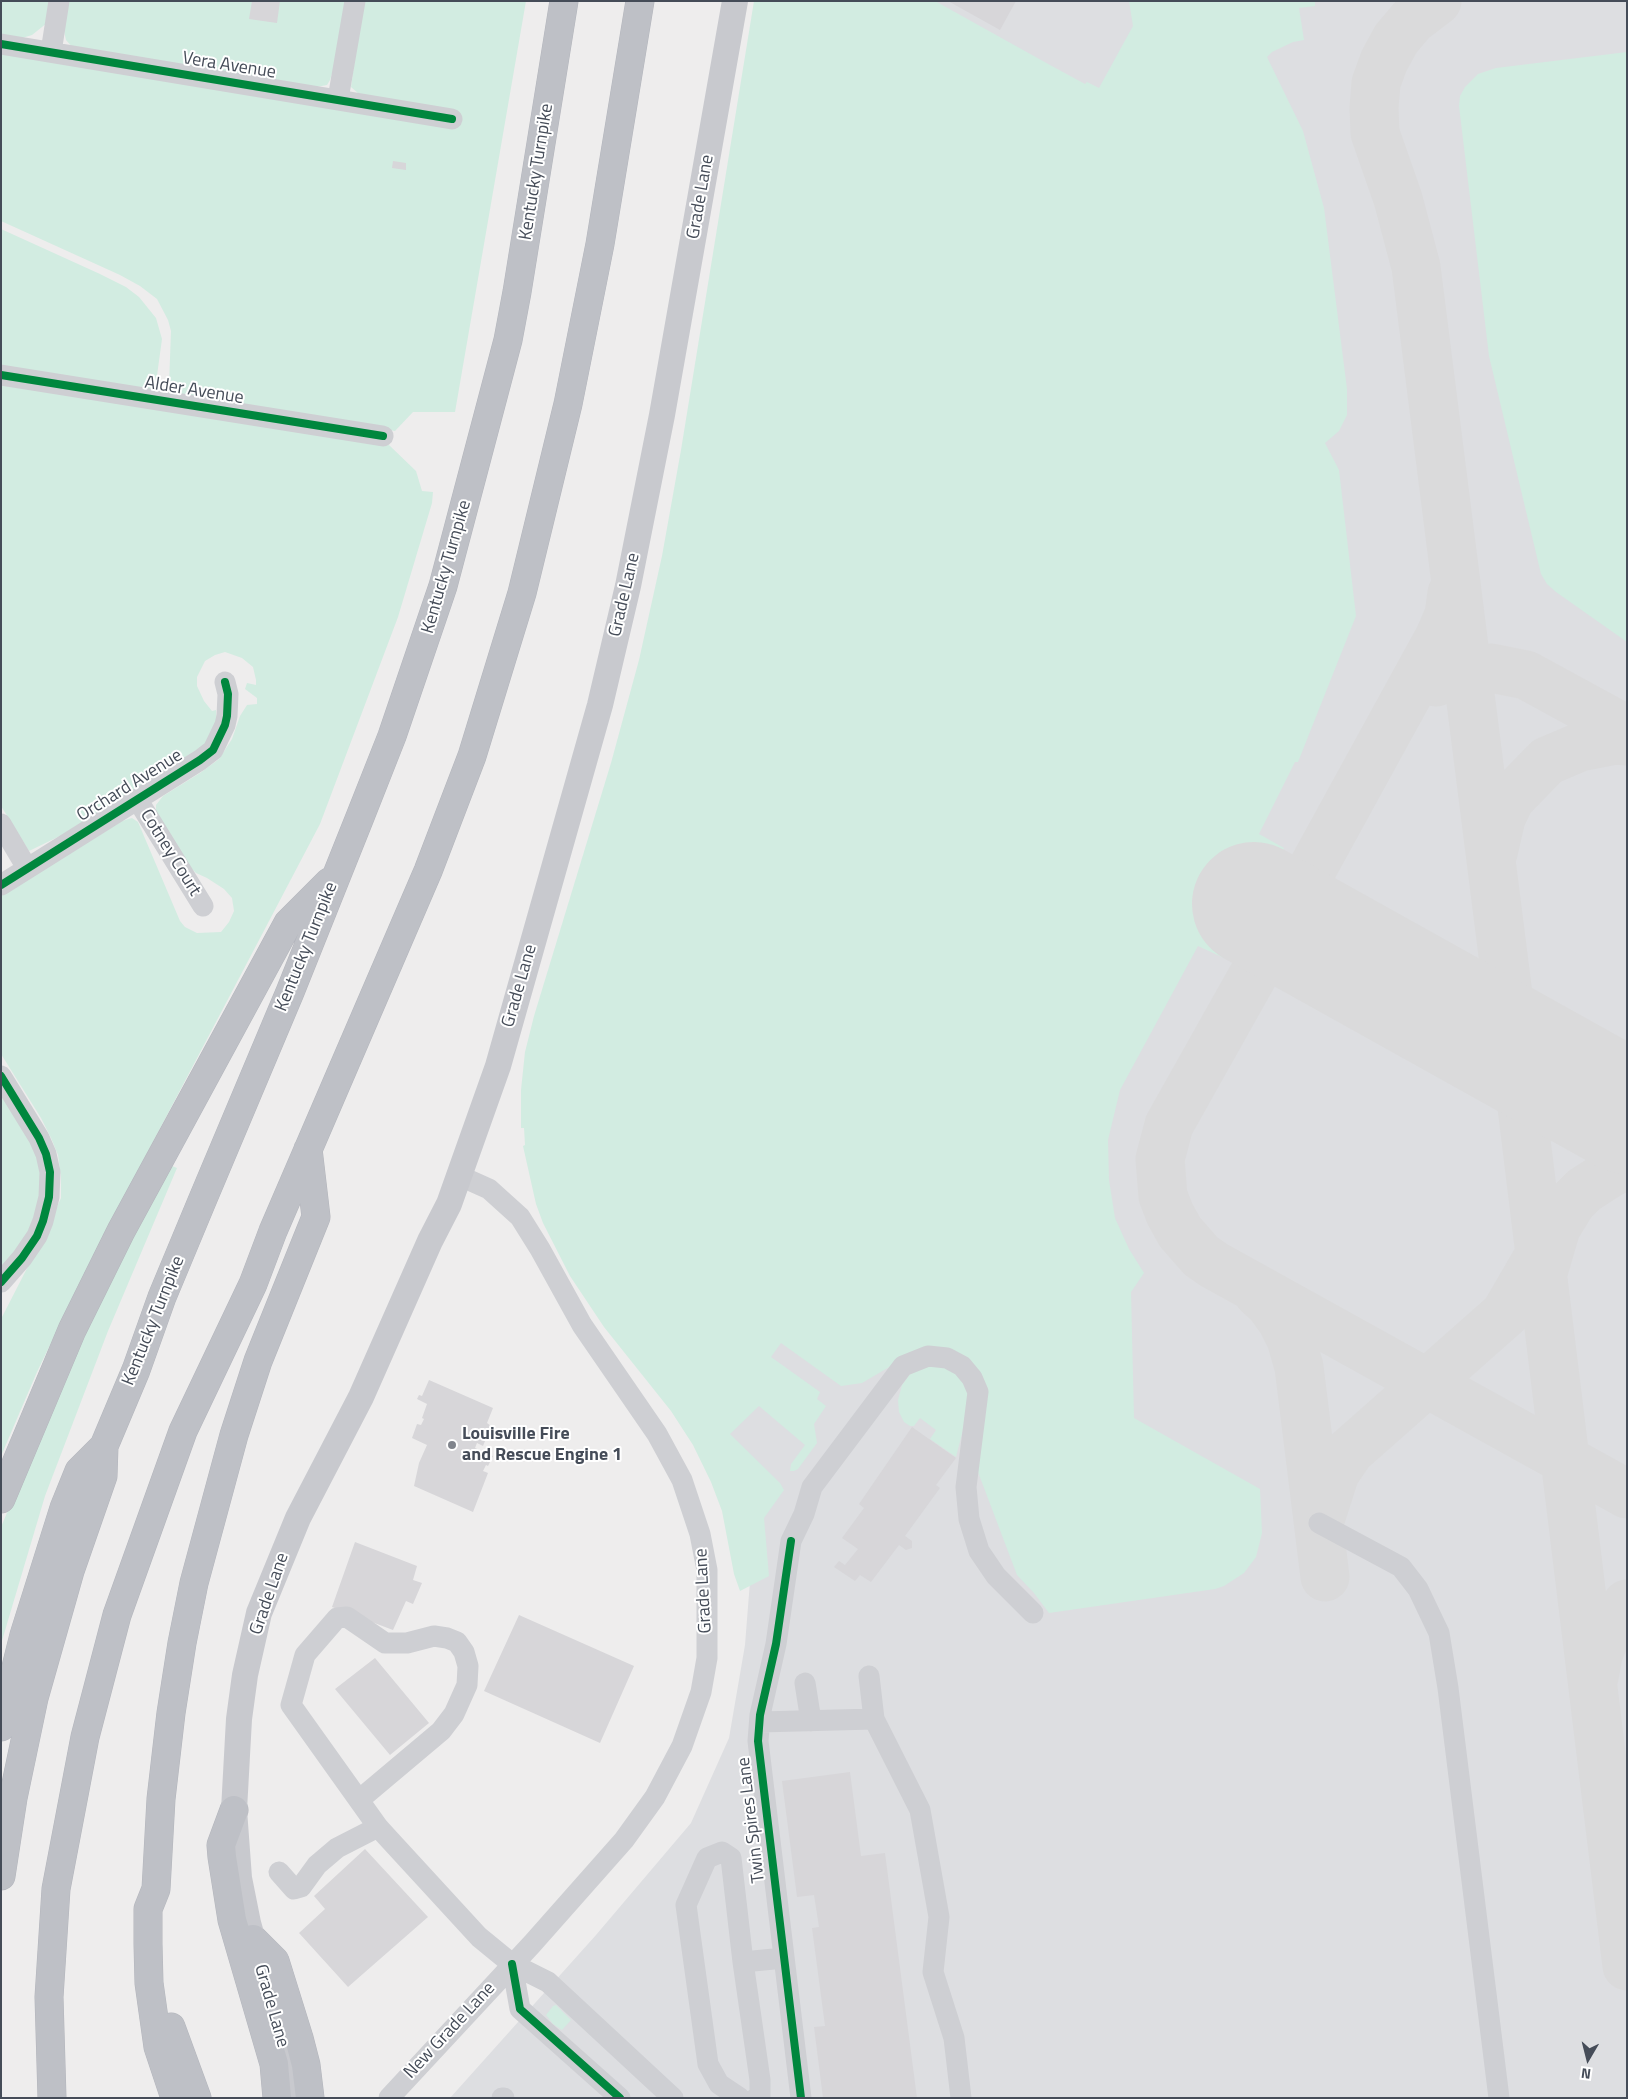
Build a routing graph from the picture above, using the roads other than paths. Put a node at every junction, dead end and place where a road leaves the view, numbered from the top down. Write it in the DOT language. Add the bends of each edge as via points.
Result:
graph roads {
  1 [pos="59,1"];
  2 [pos="354,1"];
  3 [pos="564,1"];
  4 [pos="640,1"];
  5 [pos="735,1"];
  6 [pos="1,44"];
  7 [pos="51,52"];
  8 [pos="338,99"];
  9 [pos="452,119"];
  10 [pos="1,375"];
  11 [pos="383,436"];
  12 [pos="225,682"];
  13 [pos="137,799"];
  14 [pos="1,824"];
  15 [pos="27,868"];
  16 [pos="336,875"];
  17 [pos="1,885"];
  18 [pos="203,906"];
  19 [pos="1,1076"];
  20 [pos="308,1147"];
  21 [pos="460,1176"];
  22 [pos="1,1282"];
  23 [pos="104,1446"];
  24 [pos="1,1498"];
  25 [pos="1319,1523"];
  26 [pos="1033,1613"];
  27 [pos="869,1676"];
  28 [pos="805,1683"];
  29 [pos="874,1720"];
  30 [pos="810,1721"];
  31 [pos="760,1722"];
  32 [pos="1,1727"];
  33 [pos="360,1800"];
  34 [pos="234,1810"];
  35 [pos="378,1827"];
  36 [pos="279,1872"];
  37 [pos="1,1876"];
  38 [pos="156,1889"];
  39 [pos="253,1939"];
  40 [pos="784,1958"];
  41 [pos="742,1962"];
  42 [pos="512,1964"];
  43 [pos="290,2086"];
  44 [pos="52,2098"];
  45 [pos="175,2098"];
  46 [pos="197,2098"];
  47 [pos="277,2098"];
  48 [pos="310,2098"];
  49 [pos="389,2098"];
  50 [pos="620,2098"];
  51 [pos="673,2098"];
  52 [pos="740,2098"];
  53 [pos="756,2098"];
  54 [pos="801,2098"];
  55 [pos="961,2098"];
  56 [pos="1499,2098"];
  1 -- 7 [label="street"];
  2 -- 8 [label="street"];
  3 -- 16 [label="highway, Kentucky Turnpike" via="518,292 460,526 392,736"];
  4 -- 20 [label="highway" via="600,244 568,404 522,593 472,756 428,871"];
  5 -- 21 [label="main road, Grade Lane" via="662,415 624,605 592,732 506,1038"];
  6 -- 7 [label="street, Vera Avenue"];
  7 -- 8 [label="street, Vera Avenue"];
  8 -- 9 [label="street, Vera Avenue"];
  10 -- 11 [label="street, Alder Avenue"];
  12 -- 13 [label="street, Orchard Avenue" via="227,716 213,750"];
  13 -- 15 [label="street, Orchard Avenue"];
  13 -- 18 [label="street, Cotney Court"];
  14 -- 15 [label="street"];
  15 -- 17 [label="street, Orchard Avenue"];
  16 -- 23 [label="highway, Kentucky Turnpike"];
  16 -- 24 [label="highway" via="288,924 121,1231 72,1330"];
  19 -- 22 [label="street" via="39,1138 50,1172 49,1197 40,1228 22,1258"];
  20 -- 38 [label="highway" via="316,1217 245,1398 210,1518 189,1609 167,1748"];
  20 -- 44 [label="highway" via="253,1284 183,1431 117,1615 95,1694 56,1889 49,1997"];
  21 -- 34 [label="main road, Grade Lane" via="361,1397 298,1518 259,1613 239,1719"];
  21 -- 42 [label="street, Grade Lane" via="489,1190 520,1217 582,1325 657,1434 682,1480 700,1534 706,1570 707,1658 700,1692 682,1746 655,1797 624,1840"];
  23 -- 32 [label="highway" via="79,1470 64,1508 24,1635"];
  23 -- 37 [label="highway, Kentucky Turnpike" via="103,1476 70,1571 34,1698"];
  25 -- 56 [label="street" via="1401,1567 1418,1589 1439,1633"];
  26 -- 31 [label="street, Twin Spires Lane" via="996,1576 979,1551 969,1519 966,1487 978,1392 962,1366 947,1358 928,1356 903,1366 812,1487 792,1541"];
  27 -- 29 [label="street"];
  28 -- 30 [label="street"];
  29 -- 30 [label="street"];
  29 -- 55 [label="street" via="920,1810 939,1917 933,1972 954,2038"];
  30 -- 31 [label="street"];
  31 -- 40 [label="street, Twin Spires Lane" via="758,1741"];
  33 -- 33 [label="street" via="291,1705 305,1655 337,1618 347,1617 385,1643 407,1643 434,1636 457,1642 468,1666 467,1685 454,1714 441,1731"];
  33 -- 35 [label="street"];
  34 -- 39 [label="main road, Grade Lane" via="239,1878"];
  34 -- 47 [label="highway" via="220,1845 232,1920 274,2064"];
  35 -- 36 [label="street" via="337,1848 317,1865 301,1887 294,1889"];
  35 -- 42 [label="street" via="479,1937"];
  38 -- 45 [label="highway" via="148,1909 149,1984 158,2048"];
  38 -- 46 [label="highway" via="162,1909 165,1996 172,2031"];
  39 -- 43 [label="main road, Grade Lane"];
  39 -- 48 [label="highway" via="275,1962 303,2051"];
  40 -- 41 [label="street"];
  40 -- 54 [label="street, Twin Spires Lane"];
  41 -- 52 [label="street" via="731,1858 722,1852 706,1858 686,1905 708,2064 720,2084"];
  41 -- 53 [label="street" via="760,2080 760,2096"];
  42 -- 49 [label="street, New Grade Lane"];
  42 -- 50 [label="street" via="520,2009"];
  42 -- 51 [label="street" via="548,1982"];
}
